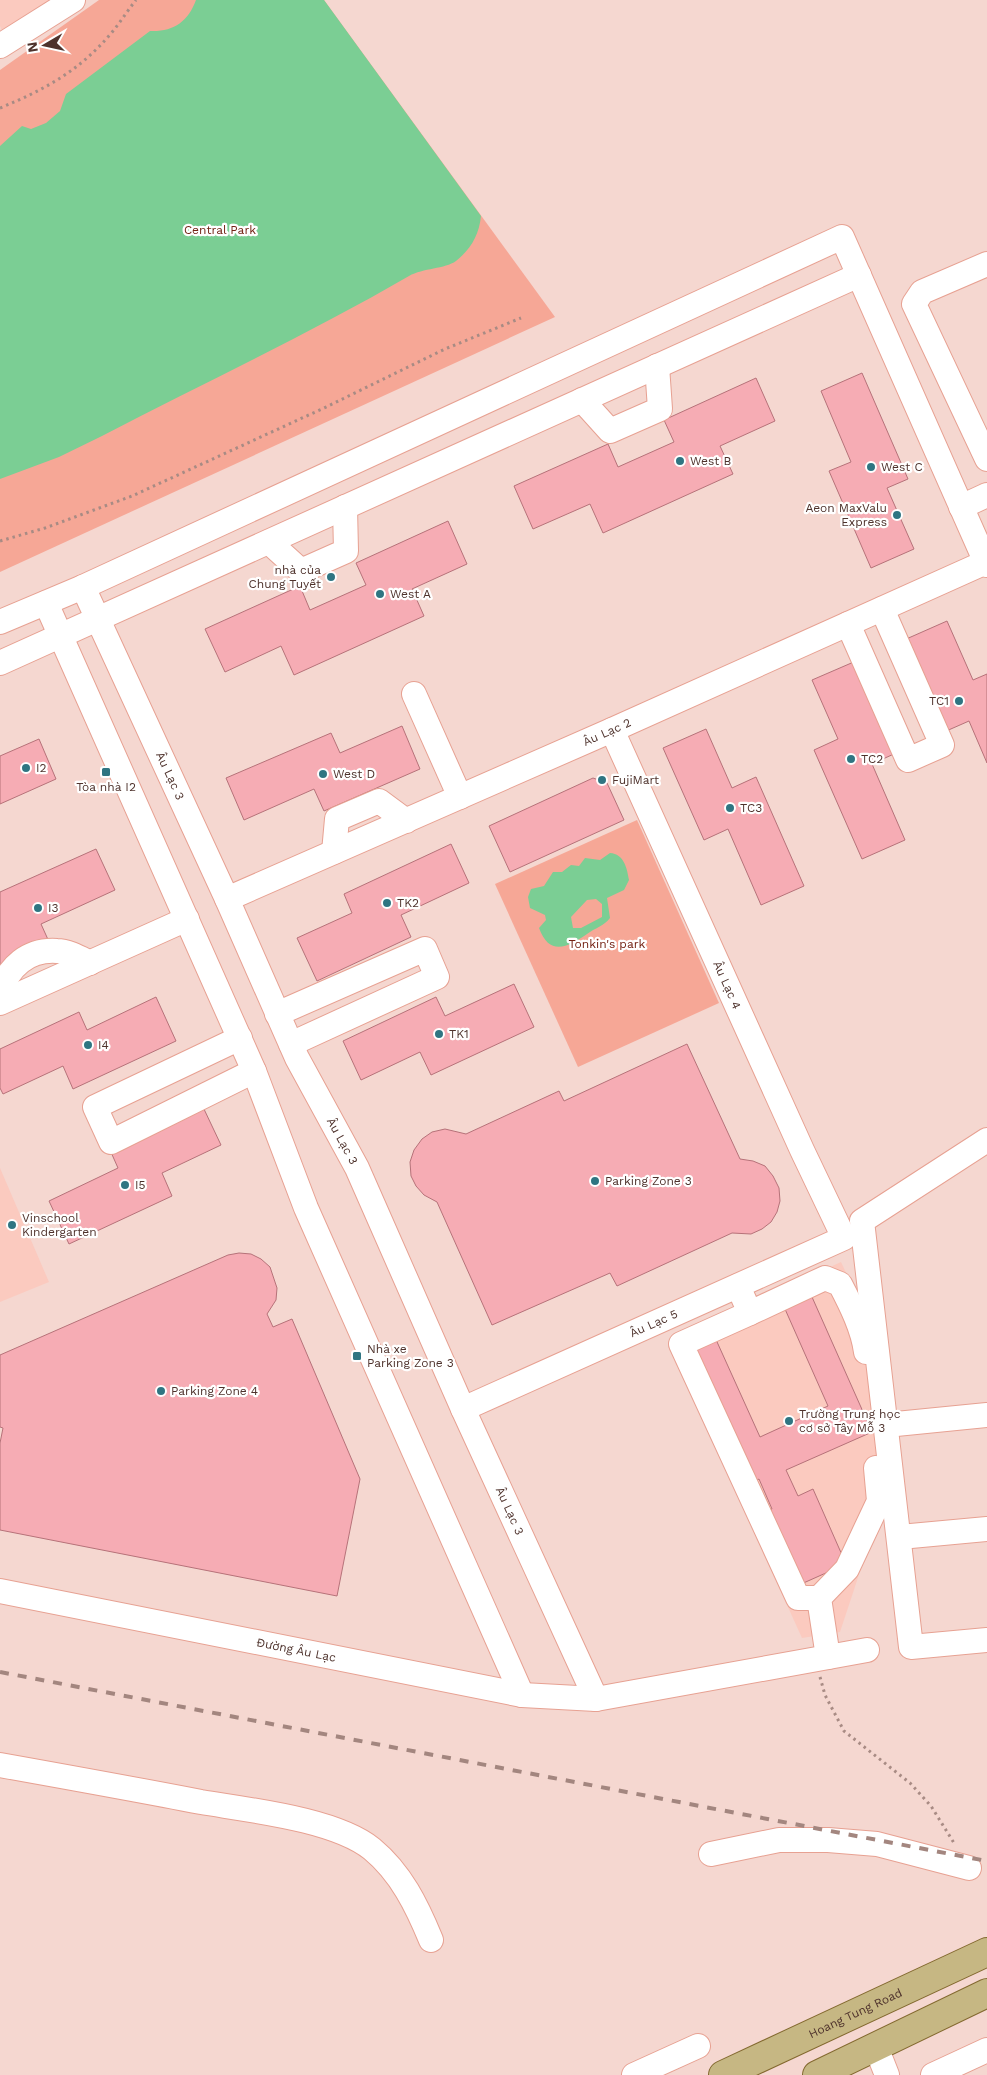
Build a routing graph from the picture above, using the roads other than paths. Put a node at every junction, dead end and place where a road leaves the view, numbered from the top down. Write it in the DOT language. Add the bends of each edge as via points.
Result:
graph roads {
  1 [pos="73,0"];
  2 [pos="0,46"];
  3 [pos="987,264"];
  4 [pos="859,275"];
  5 [pos="657,366"];
  6 [pos="582,400"];
  7 [pos="987,459"];
  8 [pos="987,495"];
  9 [pos="345,507"];
  10 [pos="961,507"];
  11 [pos="269,542"];
  12 [pos="986,564"];
  13 [pos="83,587"];
  14 [pos="46,603"];
  15 [pos="882,609"];
  16 [pos="98,618"];
  17 [pos="0,622"];
  18 [pos="848,624"];
  19 [pos="61,636"];
  20 [pos="0,663"];
  21 [pos="414,694"];
  22 [pos="612,730"];
  23 [pos="460,797"];
  24 [pos="227,899"];
  25 [pos="187,919"];
  26 [pos="90,963"];
  27 [pos="0,993"];
  28 [pos="0,1003"];
  29 [pos="277,1014"];
  30 [pos="240,1038"];
  31 [pos="291,1044"];
  32 [pos="254,1071"];
  33 [pos="987,1140"];
  34 [pos="844,1238"];
  35 [pos="738,1286"];
  36 [pos="750,1313"];
  37 [pos="463,1409"];
  38 [pos="987,1415"];
  39 [pos="886,1425"];
  40 [pos="987,1529"];
  41 [pos="900,1537"];
  42 [pos="0,1591"];
  43 [pos="819,1598"];
  44 [pos="987,1640"];
  45 [pos="867,1650"];
  46 [pos="818,1662"];
  47 [pos="522,1695"];
  48 [pos="596,1699"];
  49 [pos="0,1765"];
  50 [pos="711,1854"];
  51 [pos="963,1858"];
  52 [pos="431,1940"];
  53 [pos="987,1952"];
  54 [pos="987,1993"];
  55 [pos="698,2046"];
  56 [pos="876,2047"];
  57 [pos="987,2050"];
  58 [pos="634,2075"];
  59 [pos="723,2075"];
  60 [pos="817,2075"];
  61 [pos="887,2075"];
  62 [pos="932,2075"];
  1 -- 2 [label="street"];
  3 -- 7 [label="street" via="922,292 914,304"];
  4 -- 5 [label="street"];
  4 -- 10 [label="street"];
  4 -- 13 [label="street" via="842,237"];
  5 -- 6 [label="street"];
  5 -- 6 [label="street" via="660,410 610,431"];
  6 -- 9 [label="street"];
  8 -- 10 [label="street"];
  9 -- 11 [label="street"];
  9 -- 11 [label="street" via="346,551 301,571"];
  10 -- 12 [label="street"];
  11 -- 16 [label="street"];
  12 -- 15 [label="street, Âu Lạc 2"];
  13 -- 14 [label="street"];
  13 -- 16 [label="street, Âu Lạc 3"];
  14 -- 17 [label="street"];
  14 -- 19 [label="street"];
  15 -- 18 [label="street, Âu Lạc 2"];
  15 -- 18 [label="street" via="942,745 908,760"];
  16 -- 19 [label="street"];
  16 -- 24 [label="street, Âu Lạc 3"];
  18 -- 22 [label="street, Âu Lạc 2"];
  19 -- 20 [label="street"];
  19 -- 25 [label="street"];
  21 -- 23 [label="street"];
  22 -- 23 [label="street, Âu Lạc 2"];
  22 -- 34 [label="street, Âu Lạc 4"];
  23 -- 24 [label="street, Âu Lạc 2"];
  24 -- 29 [label="street, Âu Lạc 3"];
  25 -- 26 [label="street"];
  25 -- 30 [label="street"];
  26 -- 27 [label="street" via="58,951 37,954 14,966"];
  26 -- 28 [label="street"];
  29 -- 31 [label="street, Âu Lạc 3"];
  29 -- 31 [label="street" via="425,949 437,977"];
  30 -- 32 [label="street"];
  30 -- 32 [label="street" via="95,1107 111,1142"];
  31 -- 37 [label="street, Âu Lạc 3" via="358,1168"];
  32 -- 47 [label="street" via="302,1200"];
  33 -- 39 [label="street" via="862,1221"];
  34 -- 35 [label="street, Âu Lạc 5"];
  35 -- 36 [label="street"];
  35 -- 37 [label="street, Âu Lạc 5"];
  36 -- 43 [label="street" via="681,1344 798,1598"];
  36 -- 43 [label="street" via="825,1278 840,1284 864,1342 879,1501 847,1569"];
  37 -- 48 [label="street, Âu Lạc 3"];
  38 -- 39 [label="street"];
  39 -- 41 [label="street"];
  40 -- 41 [label="street"];
  41 -- 44 [label="street" via="911,1647"];
  42 -- 47 [label="street, Đường Âu Lạc"];
  43 -- 46 [label="street"];
  45 -- 46 [label="street, Đường Âu Lạc"];
  46 -- 48 [label="street, Đường Âu Lạc"];
  47 -- 48 [label="street, Đường Âu Lạc"];
  49 -- 52 [label="street" via="266,1813 346,1834 371,1848 397,1875 417,1906"];
  50 -- 51 [label="street" via="779,1840 828,1840 877,1844"];
  53 -- 59 [label="main road, Hoang Tung Road"];
  54 -- 56 [label="main road"];
  55 -- 58 [label="street"];
  56 -- 60 [label="main road"];
  56 -- 61 [label="street"];
  57 -- 62 [label="street"];
}
